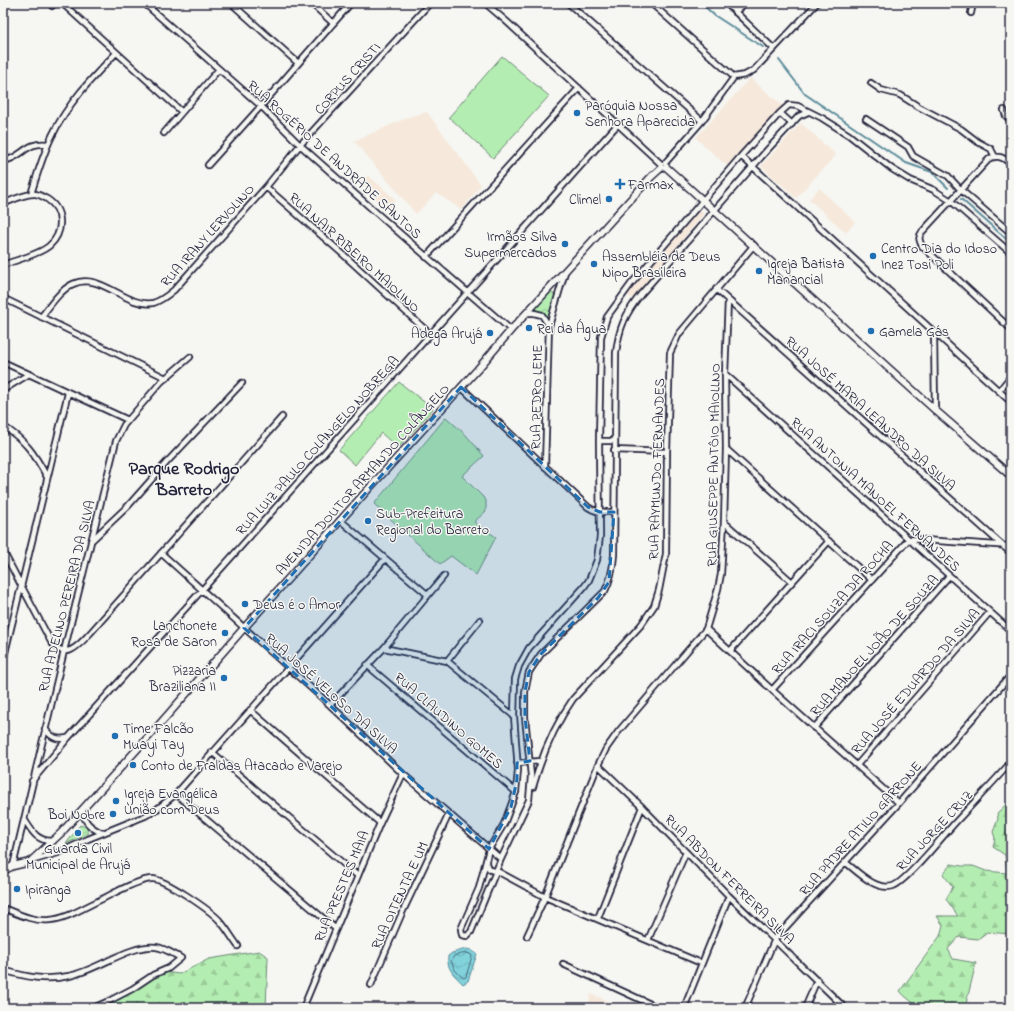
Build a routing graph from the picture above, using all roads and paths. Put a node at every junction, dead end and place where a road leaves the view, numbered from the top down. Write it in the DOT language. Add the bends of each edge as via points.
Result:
graph roads {
  1 [pos="62,3"];
  2 [pos="144,3"];
  3 [pos="230,3"];
  4 [pos="311,3"];
  5 [pos="351,3"];
  6 [pos="430,3"];
  7 [pos="484,3"];
  8 [pos="568,3"];
  9 [pos="651,3"];
  10 [pos="726,3"];
  11 [pos="745,3"];
  12 [pos="817,3"];
  13 [pos="973,3"];
  14 [pos="736,12"];
  15 [pos="971,13"];
  16 [pos="333,23"];
  17 [pos="774,49"];
  18 [pos="116,53"];
  19 [pos="298,63"];
  20 [pos="219,69"];
  21 [pos="734,77"];
  22 [pos="871,83"];
  23 [pos="579,88"];
  24 [pos="261,106"];
  25 [pos="1004,110"];
  26 [pos="182,112"];
  27 [pos="808,112"];
  28 [pos="780,113"];
  29 [pos="866,119"];
  30 [pos="702,121"];
  31 [pos="1011,121"];
  32 [pos="618,124"];
  33 [pos="792,124"];
  34 [pos="164,133"];
  35 [pos="48,144"];
  36 [pos="300,145"];
  37 [pos="742,156"];
  38 [pos="996,156"];
  39 [pos="3,161"];
  40 [pos="1010,163"];
  41 [pos="208,164"];
  42 [pos="663,166"];
  43 [pos="753,166"];
  44 [pos="266,187"];
  45 [pos="961,190"];
  46 [pos="31,194"];
  47 [pos="703,200"];
  48 [pos="951,201"];
  49 [pos="3,204"];
  50 [pos="715,210"];
  51 [pos="1011,233"];
  52 [pos="754,245"];
  53 [pos="1011,253"];
  54 [pos="426,257"];
  55 [pos="3,265"];
  56 [pos="565,271"];
  57 [pos="716,289"];
  58 [pos="468,293"];
  59 [pos="3,298"];
  60 [pos="728,300"];
  61 [pos="527,314"];
  62 [pos="41,317"];
  63 [pos="549,326"];
  64 [pos="1011,329"];
  65 [pos="511,330"];
  66 [pos="934,333"];
  67 [pos="430,334"];
  68 [pos="190,358"];
  69 [pos="3,362"];
  70 [pos="29,374"];
  71 [pos="725,374"];
  72 [pos="1011,376"];
  73 [pos="166,378"];
  74 [pos="242,383"];
  75 [pos="461,387"];
  76 [pos="3,390"];
  77 [pos="999,391"];
  78 [pos="68,393"];
  79 [pos="1011,402"];
  80 [pos="936,410"];
  81 [pos="282,417"];
  82 [pos="128,420"];
  83 [pos="3,426"];
  84 [pos="599,441"];
  85 [pos="614,441"];
  86 [pos="726,448"];
  87 [pos="614,450"];
  88 [pos="667,452"];
  89 [pos="545,468"];
  90 [pos="1011,476"];
  91 [pos="47,477"];
  92 [pos="600,512"];
  93 [pos="614,512"];
  94 [pos="340,520"];
  95 [pos="724,522"];
  96 [pos="909,539"];
  97 [pos="828,541"];
  98 [pos="91,542"];
  99 [pos="1003,546"];
  100 [pos="1011,546"];
  101 [pos="3,551"];
  102 [pos="160,553"];
  103 [pos="1011,553"];
  104 [pos="384,559"];
  105 [pos="444,576"];
  106 [pos="949,576"];
  107 [pos="872,580"];
  108 [pos="792,582"];
  109 [pos="22,588"];
  110 [pos="202,590"];
  111 [pos="428,596"];
  112 [pos="990,612"];
  113 [pos="480,620"];
  114 [pos="244,628"];
  115 [pos="706,629"];
  116 [pos="1011,631"];
  117 [pos="384,648"];
  118 [pos="64,651"];
  119 [pos="730,652"];
  120 [pos="3,661"];
  121 [pos="447,661"];
  122 [pos="367,665"];
  123 [pos="288,667"];
  124 [pos="1011,675"];
  125 [pos="772,690"];
  126 [pos="330,705"];
  127 [pos="250,710"];
  128 [pos="514,716"];
  129 [pos="814,728"];
  130 [pos="45,729"];
  131 [pos="68,738"];
  132 [pos="212,752"];
  133 [pos="530,761"];
  134 [pos="540,761"];
  135 [pos="1011,762"];
  136 [pos="517,763"];
  137 [pos="598,765"];
  138 [pos="856,765"];
  139 [pos="404,774"];
  140 [pos="32,781"];
  141 [pos="516,792"];
  142 [pos="176,794"];
  143 [pos="529,800"];
  144 [pos="899,803"];
  145 [pos="642,807"];
  146 [pos="83,808"];
  147 [pos="449,814"];
  148 [pos="24,819"];
  149 [pos="380,823"];
  150 [pos="102,833"];
  151 [pos="53,841"];
  152 [pos="489,849"];
  153 [pos="686,852"];
  154 [pos="501,859"];
  155 [pos="30,862"];
  156 [pos="845,862"];
  157 [pos="486,863"];
  158 [pos="13,866"];
  159 [pos="3,871"];
  160 [pos="497,871"];
  161 [pos="358,876"];
  162 [pos="729,896"];
  163 [pos="545,897"];
  164 [pos="3,908"];
  165 [pos="598,918"];
  166 [pos="336,929"];
  167 [pos="527,936"];
  168 [pos="775,939"];
  169 [pos="648,940"];
  170 [pos="238,946"];
  171 [pos="701,963"];
  172 [pos="563,964"];
  173 [pos="3,970"];
  174 [pos="817,980"];
  175 [pos="371,985"];
  176 [pos="93,1008"];
  177 [pos="303,1008"];
  178 [pos="659,1008"];
  179 [pos="684,1008"];
  180 [pos="745,1008"];
  181 [pos="805,1008"];
  182 [pos="845,1008"];
  1 -- 18 [label="street"];
  2 -- 20 [label="street, RUA ROGÉRIO DE ANDRADE SANTOS"];
  3 -- 19 [label="street"];
  4 -- 16 [label="street"];
  5 -- 16 [label="street"];
  6 -- 36 [label="street, CORPUS CRISTI"];
  7 -- 23 [label="street"];
  8 -- 30 [label="street"];
  9 -- 21 [label="street"];
  10 -- 14 [label="street"];
  11 -- 14 [label="street"];
  12 -- 17 [label="street"];
  13 -- 15 [label="street"];
  14 -- 17 [label="street"];
  16 -- 19 [label="street"];
  17 -- 21 [label="street" via="754,70"];
  18 -- 26 [label="street"];
  18 -- 35 [label="street" via="77,96 57,125"];
  19 -- 24 [label="street"];
  20 -- 24 [label="street, RUA ROGÉRIO DE ANDRADE SANTOS"];
  20 -- 26 [label="street"];
  21 -- 30 [label="street, AVENIDA DOUTOR ARMANDO COLÂNGELO"];
  22 -- 38 [label="street" via="881,90 900,95 919,108 961,129 991,149"];
  23 -- 32 [label="street"];
  23 -- 54 [label="street"];
  24 -- 36 [label="street, RUA ROGÉRIO DE ANDRADE SANTOS"];
  24 -- 41 [label="street"];
  25 -- 31 [label="street"];
  26 -- 34 [label="street"];
  27 -- 28 [label="street" via="798,106 789,105"];
  27 -- 33 [label="street"];
  27 -- 48 [label="street" via="850,135 892,169"];
  28 -- 33 [label="street"];
  28 -- 37 [label="street"];
  29 -- 45 [label="street" via="908,147 913,156 948,176"];
  30 -- 42 [label="street, AVENIDA DOUTOR ARMANDO COLÂNGELO"];
  32 -- 42 [label="street"];
  32 -- 58 [label="street, RUA LUIZ PAULO COLANGELO NOBREGA"];
  33 -- 43 [label="street"];
  35 -- 39 [label="street" via="34,144 14,158"];
  35 -- 46 [label="street"];
  36 -- 44 [label="street, CORPUS CRISTI"];
  36 -- 54 [label="street, RUA ROGÉRIO DE ANDRADE SANTOS"];
  37 -- 43 [label="street"];
  37 -- 47 [label="street"];
  38 -- 40 [label="street"];
  38 -- 45 [label="street" via="990,158"];
  42 -- 47 [label="street"];
  42 -- 56 [label="street, AVENIDA DOUTOR ARMANDO COLÂNGELO"];
  43 -- 50 [label="street"];
  43 -- 66 [label="street"];
  44 -- 62 [label="street, RUA IRANY LERVOLINO" via="166,296 153,303 144,303 94,282 82,280 67,287"];
  44 -- 67 [label="street, RUA NAIR RIBEIRO MAIOLINO"];
  45 -- 48 [label="street"];
  45 -- 51 [label="street"];
  46 -- 49 [label="street"];
  46 -- 55 [label="street" via="42,196 56,207 60,217 58,235 47,247"];
  47 -- 50 [label="street"];
  47 -- 84 [label="street" via="630,284 607,317 601,337"];
  48 -- 53 [label="street"];
  48 -- 64 [label="street" via="922,232 919,240 922,246"];
  50 -- 52 [label="street"];
  50 -- 85 [label="street" via="641,294 621,326 616,353"];
  52 -- 57 [label="street, RUA RAYMUNDO FERNANDES"];
  52 -- 80 [label="street"];
  54 -- 58 [label="street, RUA ROGÉRIO DE ANDRADE SANTOS"];
  56 -- 61 [label="street, AVENIDA DOUTOR ARMANDO COLÂNGELO"];
  56 -- 63 [label="street, RUA PEDRO LEME"];
  57 -- 60 [label="street, RUA JOSÉ MARIA LEANDRO DA SILVA"];
  57 -- 88 [label="street, RUA RAYMUNDO FERNANDES" via="679,334 670,353"];
  58 -- 65 [label="street, RUA ROGÉRIO DE ANDRADE SANTOS"];
  58 -- 67 [label="street, RUA LUIZ PAULO COLANGELO NOBREGA"];
  59 -- 62 [label="street"];
  60 -- 71 [label="street, RUA GIUSEPPE ANTÔIO MAIOLLNO"];
  60 -- 99 [label="street, RUA JOSÉ MARIA LEANDRO DA SILVA"];
  61 -- 63 [label="street, RUA PEDRO LEME" via="542,315"];
  61 -- 65 [label="street, AVENIDA DOUTOR ARMANDO COLÂNGELO"];
  62 -- 73 [label="street"];
  63 -- 89 [label="street, RUA PEDRO LEME"];
  65 -- 75 [label="street, AVENIDA DOUTOR ARMANDO COLÂNGELO"];
  66 -- 77 [label="street"];
  66 -- 80 [label="street"];
  67 -- 110 [label="street, RUA LUIZ PAULO COLANGELO NOBREGA"];
  68 -- 73 [label="street, RUA ADELINO PEREIRA DA SILVA"];
  69 -- 70 [label="street"];
  70 -- 76 [label="street"];
  70 -- 78 [label="street"];
  71 -- 86 [label="street, RUA GIUSEPPE ANTÔIO MAIOLLNO"];
  71 -- 96 [label="street, RUA ANTONIA MANOEL FERNANDES"];
  72 -- 77 [label="street"];
  73 -- 82 [label="street, RUA ADELINO PEREIRA DA SILVA"];
  74 -- 98 [label="street" via="128,506"];
  75 -- 89 [label="street"];
  75 -- 94 [label="street, AVENIDA DOUTOR ARMANDO COLÂNGELO"];
  77 -- 79 [label="street"];
  78 -- 82 [label="street"];
  78 -- 91 [label="street"];
  80 -- 90 [label="street"];
  81 -- 102 [label="street"];
  82 -- 98 [label="street, RUA ADELINO PEREIRA DA SILVA" via="116,441"];
  83 -- 91 [label="street" via="29,446"];
  84 -- 85 [label="street"];
  84 -- 92 [label="street"];
  85 -- 87 [label="street"];
  86 -- 95 [label="street, RUA GIUSEPPE ANTÔIO MAIOLLNO"];
  86 -- 97 [label="street"];
  87 -- 88 [label="street"];
  87 -- 93 [label="street"];
  88 -- 134 [label="street, RUA RAYMUNDO FERNANDES" via="666,554 660,590 654,606 573,699 556,726"];
  89 -- 92 [label="street" via="588,507"];
  91 -- 109 [label="street"];
  92 -- 93 [label="street"];
  92 -- 128 [label="street" via="599,551 592,574 578,594 523,656 515,678"];
  93 -- 133 [label="street" via="610,582 605,591 541,654 530,672 525,692 524,717"];
  94 -- 104 [label="street"];
  94 -- 114 [label="street, AVENIDA DOUTOR ARMANDO COLÂNGELO"];
  95 -- 108 [label="street"];
  95 -- 115 [label="street, RUA GIUSEPPE ANTÔIO MAIOLLNO" via="721,574"];
  96 -- 99 [label="street"];
  96 -- 106 [label="street, RUA ANTONIA MANOEL FERNANDES"];
  96 -- 107 [label="street, RUA IRACI SOUZA DA ROCHA"];
  97 -- 107 [label="street"];
  97 -- 108 [label="street"];
  98 -- 118 [label="street, RUA ADELINO PEREIRA DA SILVA"];
  99 -- 100 [label="street"];
  99 -- 103 [label="street, RUA JOSÉ MARIA LEANDRO DA SILVA"];
  101 -- 109 [label="street"];
  102 -- 110 [label="street, RUA JOSÉ VELOSO DA SILVA"];
  102 -- 118 [label="street" via="81,642 71,650"];
  104 -- 111 [label="street"];
  104 -- 123 [label="street"];
  105 -- 111 [label="street"];
  106 -- 112 [label="street, RUA ANTONIA MANOEL FERNANDES"];
  106 -- 129 [label="street, RUA MANOEL JOÃO DE SOUZA"];
  107 -- 125 [label="street, RUA IRACI SOUZA DA ROCHA"];
  108 -- 119 [label="street"];
  109 -- 118 [label="street" via="51,642"];
  109 -- 120 [label="street"];
  110 -- 114 [label="street, RUA JOSÉ VELOSO DA SILVA"];
  110 -- 131 [label="street, RUA LUIZ PAULO COLANGELO NOBREGA"];
  111 -- 117 [label="street"];
  112 -- 116 [label="street, RUA ANTONIA MANOEL FERNANDES"];
  112 -- 138 [label="street, RUA JOSÉ EDUARDO DA SILVA"];
  113 -- 121 [label="street"];
  114 -- 123 [label="street, RUA JOSÉ VELOSO DA SILVA"];
  114 -- 146 [label="street, AVENIDA DOUTOR ARMANDO COLÂNGELO" via="152,734"];
  115 -- 119 [label="street"];
  115 -- 137 [label="street, RUA GIUSEPPE ANTÔIO MAIOLLNO" via="618,732"];
  117 -- 121 [label="street"];
  117 -- 122 [label="street"];
  118 -- 130 [label="street, RUA ADELINO PEREIRA DA SILVA"];
  119 -- 125 [label="street"];
  121 -- 128 [label="street"];
  122 -- 126 [label="street"];
  122 -- 141 [label="street, RUA CLAUDINO GOMES"];
  123 -- 126 [label="street, RUA JOSÉ VELOSO DA SILVA"];
  123 -- 127 [label="street"];
  124 -- 144 [label="street, RUA PADRE ATILIO GARRONE"];
  125 -- 129 [label="street"];
  126 -- 139 [label="street, RUA JOSÉ VELOSO DA SILVA"];
  127 -- 132 [label="street"];
  127 -- 149 [label="street"];
  128 -- 136 [label="street"];
  129 -- 138 [label="street"];
  130 -- 131 [label="street" via="54,738"];
  130 -- 140 [label="street, RUA ADELINO PEREIRA DA SILVA"];
  131 -- 140 [label="street, RUA LUIZ PAULO COLANGELO NOBREGA"];
  132 -- 142 [label="street"];
  132 -- 161 [label="street"];
  133 -- 134 [label="street"];
  133 -- 136 [label="street"];
  133 -- 143 [label="street"];
  134 -- 143 [label="street, RUA RAYMUNDO FERNANDES"];
  135 -- 156 [label="street, RUA JORGE CRUZ" via="902,881 884,887 863,876"];
  136 -- 141 [label="street"];
  137 -- 145 [label="street, RUA ABDON FERREIRA SILVA"];
  137 -- 163 [label="street, RUA GIUSEPPE ANTÔIO MAIOLLNO"];
  138 -- 144 [label="street"];
  139 -- 147 [label="street, RUA JOSÉ VELOSO DA SILVA"];
  139 -- 149 [label="street, RUA PRESTES MAIA"];
  140 -- 148 [label="street, RUA ADELINO PEREIRA DA SILVA"];
  141 -- 152 [label="street" via="504,824"];
  142 -- 150 [label="street" via="157,809"];
  142 -- 166 [label="street"];
  143 -- 154 [label="street"];
  144 -- 156 [label="street, RUA PADRE ATILIO GARRONE"];
  145 -- 153 [label="street, RUA ABDON FERREIRA SILVA"];
  145 -- 165 [label="street"];
  146 -- 150 [label="street" via="87,824"];
  146 -- 151 [label="street, AVENIDA DOUTOR ARMANDO COLÂNGELO"];
  147 -- 152 [label="street, RUA JOSÉ VELOSO DA SILVA"];
  147 -- 175 [label="street, RUA OITENTA E UM"];
  148 -- 151 [label="street" via="37,837 44,841"];
  148 -- 158 [label="street, RUA ADELINO PEREIRA DA SILVA"];
  149 -- 161 [label="street, RUA PRESTES MAIA"];
  150 -- 155 [label="street" via="58,853"];
  151 -- 155 [label="street, AVENIDA DOUTOR ARMANDO COLÂNGELO"];
  152 -- 154 [label="street, RUA JOSÉ VELOSO DA SILVA"];
  152 -- 157 [label="street"];
  153 -- 162 [label="street, RUA ABDON FERREIRA SILVA"];
  153 -- 169 [label="street"];
  154 -- 160 [label="street"];
  155 -- 158 [label="street"];
  156 -- 168 [label="street, RUA PADRE ATILIO GARRONE"];
  157 -- 160 [label="street" via="488,869"];
  157 -- 160 [label="street" via="479,888 460,929 462,935 467,936 471,932"];
  158 -- 159 [label="street"];
  160 -- 163 [label="street"];
  161 -- 166 [label="street, RUA PRESTES MAIA"];
  162 -- 168 [label="street, RUA ABDON FERREIRA SILVA"];
  162 -- 171 [label="street"];
  163 -- 165 [label="street"];
  163 -- 167 [label="street, RUA GIUSEPPE ANTÔIO MAIOLLNO"];
  164 -- 170 [label="street" via="41,921 58,919 128,887 152,879 159,880 211,912"];
  165 -- 169 [label="street"];
  166 -- 177 [label="street, RUA PRESTES MAIA"];
  168 -- 174 [label="street, RUA ABDON FERREIRA SILVA"];
  168 -- 180 [label="street, RUA PADRE ATILIO GARRONE"];
  169 -- 171 [label="street"];
  171 -- 179 [label="street"];
  172 -- 178 [label="street"];
  173 -- 176 [label="street" via="39,978 71,976 128,952 149,947 167,950 181,958 169,968"];
  174 -- 181 [label="street"];
  174 -- 182 [label="street, RUA ABDON FERREIRA SILVA"];
}
